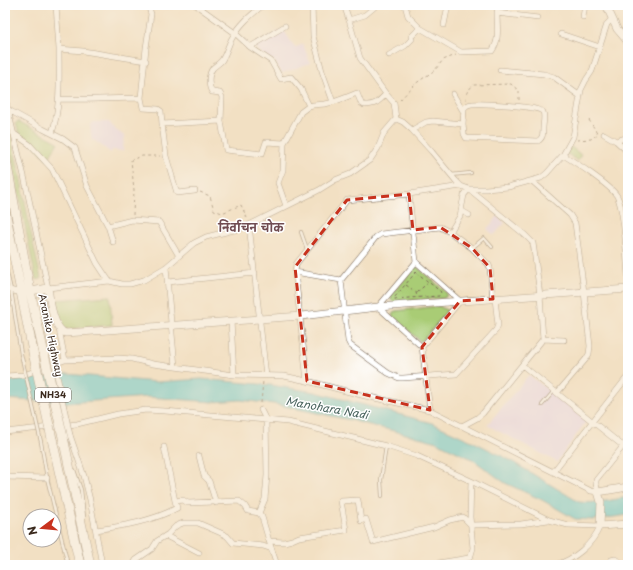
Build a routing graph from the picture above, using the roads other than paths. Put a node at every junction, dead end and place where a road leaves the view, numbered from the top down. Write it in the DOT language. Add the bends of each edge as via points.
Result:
graph roads {
  1 [pos="56,5"];
  2 [pos="148,5"];
  3 [pos="196,5"];
  4 [pos="264,5"];
  5 [pos="312,5"];
  6 [pos="344,5"];
  7 [pos="377,5"];
  8 [pos="406,5"];
  9 [pos="448,5"];
  10 [pos="498,5"];
  11 [pos="585,5"];
  12 [pos="606,5"];
  13 [pos="497,13"];
  14 [pos="583,17"];
  15 [pos="538,18"];
  16 [pos="612,19"];
  17 [pos="349,20"];
  18 [pos="444,25"];
  19 [pos="285,26"];
  20 [pos="420,28"];
  21 [pos="235,33"];
  22 [pos="561,34"];
  23 [pos="628,42"];
  24 [pos="250,47"];
  25 [pos="600,47"];
  26 [pos="59,49"];
  27 [pos="389,55"];
  28 [pos="146,61"];
  29 [pos="500,70"];
  30 [pos="386,94"];
  31 [pos="453,94"];
  32 [pos="580,96"];
  33 [pos="5,98"];
  34 [pos="141,98"];
  35 [pos="58,99"];
  36 [pos="333,102"];
  37 [pos="309,106"];
  38 [pos="7,109"];
  39 [pos="463,110"];
  40 [pos="396,119"];
  41 [pos="221,121"];
  42 [pos="162,124"];
  43 [pos="463,124"];
  44 [pos="412,130"];
  45 [pos="13,133"];
  46 [pos="52,133"];
  47 [pos="604,134"];
  48 [pos="628,137"];
  49 [pos="616,141"];
  50 [pos="284,143"];
  51 [pos="628,152"];
  52 [pos="5,155"];
  53 [pos="563,155"];
  54 [pos="471,173"];
  55 [pos="451,175"];
  56 [pos="532,180"];
  57 [pos="460,186"];
  58 [pos="469,189"];
  59 [pos="194,191"];
  60 [pos="409,194"];
  61 [pos="286,206"];
  62 [pos="5,211"];
  63 [pos="462,211"];
  64 [pos="469,215"];
  65 [pos="249,225"];
  66 [pos="108,226"];
  67 [pos="413,230"];
  68 [pos="302,232"];
  69 [pos="450,232"];
  70 [pos="113,242"];
  71 [pos="492,247"];
  72 [pos="472,248"];
  73 [pos="307,250"];
  74 [pos="179,256"];
  75 [pos="416,262"];
  76 [pos="5,264"];
  77 [pos="166,267"];
  78 [pos="295,272"];
  79 [pos="255,273"];
  80 [pos="628,275"];
  81 [pos="341,280"];
  82 [pos="109,281"];
  83 [pos="168,282"];
  84 [pos="48,288"];
  85 [pos="628,289"];
  86 [pos="8,290"];
  87 [pos="31,291"];
  88 [pos="584,292"];
  89 [pos="540,295"];
  90 [pos="494,299"];
  91 [pos="460,301"];
  92 [pos="378,307"];
  93 [pos="345,311"];
  94 [pos="301,316"];
  95 [pos="260,319"];
  96 [pos="231,321"];
  97 [pos="172,324"];
  98 [pos="58,329"];
  99 [pos="543,338"];
  100 [pos="564,340"];
  101 [pos="422,347"];
  102 [pos="65,360"];
  103 [pos="522,365"];
  104 [pos="175,367"];
  105 [pos="234,374"];
  106 [pos="5,376"];
  107 [pos="266,376"];
  108 [pos="426,376"];
  109 [pos="628,376"];
  110 [pos="307,381"];
  111 [pos="555,392"];
  112 [pos="542,405"];
  113 [pos="261,410"];
  114 [pos="430,410"];
  115 [pos="266,420"];
  116 [pos="592,422"];
  117 [pos="464,425"];
  118 [pos="5,432"];
  119 [pos="68,437"];
  120 [pos="628,440"];
  121 [pos="386,446"];
  122 [pos="623,446"];
  123 [pos="164,447"];
  124 [pos="199,456"];
  125 [pos="553,472"];
  126 [pos="5,477"];
  127 [pos="48,478"];
  128 [pos="471,481"];
  129 [pos="628,487"];
  130 [pos="598,492"];
  131 [pos="382,496"];
  132 [pos="175,501"];
  133 [pos="216,503"];
  134 [pos="259,513"];
  135 [pos="549,520"];
  136 [pos="601,523"];
  137 [pos="628,524"];
  138 [pos="471,525"];
  139 [pos="96,530"];
  140 [pos="166,536"];
  141 [pos="269,541"];
  142 [pos="272,549"];
  143 [pos="199,554"];
  144 [pos="454,563"];
  145 [pos="68,565"];
  146 [pos="80,565"];
  147 [pos="90,565"];
  148 [pos="102,565"];
  149 [pos="133,565"];
  150 [pos="277,565"];
  151 [pos="430,565"];
  152 [pos="556,565"];
  153 [pos="608,565"];
  154 [pos="625,565"];
  1 -- 26 [label="street"];
  2 -- 28 [label="street" via="151,14"];
  3 -- 21 [label="street"];
  4 -- 21 [label="street" via="249,16"];
  5 -- 36 [label="street" via="313,36"];
  6 -- 17 [label="street"];
  7 -- 17 [label="street" via="365,15"];
  8 -- 20 [label="street" via="408,16"];
  9 -- 18 [label="street"];
  10 -- 13 [label="street"];
  11 -- 14 [label="street"];
  12 -- 16 [label="street"];
  13 -- 15 [label="street"];
  13 -- 20 [label="street" via="498,34 492,51 461,52"];
  16 -- 23 [label="street"];
  16 -- 25 [label="street" via="607,24"];
  17 -- 30 [label="street" via="360,58"];
  19 -- 24 [label="street"];
  20 -- 27 [label="street" via="411,37 412,40"];
  21 -- 24 [label="street"];
  21 -- 41 [label="street" via="222,61 214,67 210,77 210,89 212,92 220,93 222,97"];
  22 -- 25 [label="street"];
  24 -- 37 [label="street" via="271,61 281,79 291,77 301,89"];
  25 -- 32 [label="street"];
  26 -- 28 [label="street"];
  26 -- 35 [label="street"];
  28 -- 34 [label="street"];
  29 -- 32 [label="street" via="554,77"];
  30 -- 36 [label="street" via="372,105 364,106 357,93"];
  30 -- 40 [label="street" via="394,103"];
  31 -- 39 [label="street"];
  32 -- 53 [label="street" via="573,137"];
  33 -- 38 [label="street"];
  34 -- 35 [label="street"];
  34 -- 42 [label="street" via="143,108 161,111"];
  35 -- 46 [label="street" via="56,122"];
  36 -- 37 [label="street"];
  37 -- 50 [label="street" via="301,112"];
  38 -- 45 [label="street"];
  38 -- 46 [label="street"];
  39 -- 43 [label="street"];
  39 -- 43 [label="street" via="471,104 519,106 538,109 544,115 541,140 538,141 466,138"];
  40 -- 44 [label="street"];
  40 -- 61 [label="street" via="384,134 370,160 350,174"];
  41 -- 42 [label="street"];
  41 -- 50 [label="street" via="226,150 262,154 266,142"];
  42 -- 59 [label="street" via="166,156 177,193"];
  43 -- 44 [label="street" via="426,122"];
  44 -- 55 [label="street"];
  45 -- 82 [label="street" via="29,144 52,169 97,263"];
  45 -- 84 [label="street"];
  46 -- 66 [label="street" via="75,148 87,186"];
  47 -- 49 [label="street"];
  48 -- 49 [label="street"];
  49 -- 51 [label="street"];
  50 -- 61 [label="street" via="283,170 278,183"];
  52 -- 87 [label="highway, Araniko Highway / NH34"];
  53 -- 56 [label="street" via="547,173"];
  53 -- 80 [label="street" via="581,166 617,196 621,210"];
  54 -- 55 [label="lane"];
  55 -- 57 [label="street"];
  56 -- 58 [label="street" via="508,187"];
  56 -- 88 [label="street" via="570,215 575,223"];
  57 -- 58 [label="street"];
  57 -- 60 [label="street"];
  58 -- 63 [label="street" via="464,195"];
  58 -- 89 [label="street" via="532,243"];
  60 -- 67 [label="street"];
  60 -- 73 [label="street" via="347,200"];
  61 -- 65 [label="street"];
  62 -- 87 [label="highway, Araniko Highway / NH34"];
  63 -- 64 [label="street"];
  63 -- 69 [label="street"];
  65 -- 74 [label="street" via="206,237"];
  65 -- 79 [label="street"];
  66 -- 70 [label="street"];
  66 -- 74 [label="street" via="132,220 159,222"];
  67 -- 69 [label="street" via="440,227"];
  67 -- 75 [label="street"];
  67 -- 81 [label="street" via="381,234 376,237"];
  68 -- 73 [label="lane"];
  69 -- 72 [label="street"];
  71 -- 72 [label="lane" via="484,238"];
  72 -- 90 [label="street" via="490,268"];
  73 -- 78 [label="street" via="296,264"];
  74 -- 77 [label="street"];
  75 -- 91 [label="street"];
  75 -- 92 [label="street"];
  76 -- 86 [label="lane"];
  77 -- 82 [label="street" via="144,280 130,284"];
  77 -- 83 [label="street"];
  78 -- 81 [label="street"];
  78 -- 94 [label="street"];
  79 -- 83 [label="street"];
  79 -- 95 [label="street"];
  81 -- 93 [label="street"];
  82 -- 84 [label="street"];
  83 -- 97 [label="street"];
  84 -- 87 [label="street"];
  84 -- 98 [label="street"];
  85 -- 88 [label="street"];
  86 -- 87 [label="street"];
  86 -- 127 [label="lane, bridge"];
  87 -- 119 [label="highway, Araniko Highway / NH34, bridge"];
  87 -- 146 [label="highway, Araniko Highway / NH34, bridge" via="34,357"];
  88 -- 89 [label="street"];
  88 -- 111 [label="street" via="589,354"];
  89 -- 90 [label="street"];
  89 -- 99 [label="street"];
  90 -- 91 [label="street"];
  90 -- 108 [label="street" via="498,325 490,336 456,374"];
  91 -- 92 [label="street"];
  91 -- 101 [label="street"];
  92 -- 93 [label="street"];
  92 -- 101 [label="street"];
  93 -- 94 [label="street"];
  93 -- 108 [label="street" via="350,345 388,373 403,378"];
  94 -- 95 [label="street"];
  94 -- 110 [label="street"];
  95 -- 96 [label="street"];
  95 -- 107 [label="street"];
  96 -- 97 [label="street"];
  96 -- 105 [label="street"];
  97 -- 98 [label="street" via="71,333"];
  97 -- 104 [label="street"];
  98 -- 102 [label="street"];
  99 -- 100 [label="street"];
  99 -- 103 [label="street"];
  101 -- 108 [label="street"];
  102 -- 104 [label="street" via="118,358"];
  102 -- 106 [label="street" via="24,375"];
  103 -- 111 [label="street"];
  103 -- 117 [label="street" via="483,413"];
  104 -- 105 [label="street"];
  105 -- 107 [label="street"];
  107 -- 110 [label="street" via="284,376"];
  108 -- 114 [label="street"];
  109 -- 116 [label="street"];
  110 -- 114 [label="street"];
  111 -- 112 [label="lane"];
  111 -- 116 [label="street"];
  113 -- 115 [label="street"];
  114 -- 117 [label="street"];
  115 -- 118 [label="street" via="146,410 77,424"];
  115 -- 121 [label="street" via="288,422"];
  115 -- 134 [label="street" via="267,487"];
  116 -- 122 [label="street"];
  116 -- 125 [label="street"];
  117 -- 125 [label="street"];
  119 -- 139 [label="street" via="84,476"];
  119 -- 147 [label="highway, Araniko Highway / NH34" via="66,451"];
  120 -- 122 [label="street"];
  121 -- 128 [label="street" via="417,456"];
  121 -- 131 [label="lane" via="381,480"];
  122 -- 130 [label="street" via="596,480"];
  123 -- 132 [label="street"];
  124 -- 133 [label="street" via="204,476 209,481"];
  125 -- 130 [label="street"];
  126 -- 127 [label="street"];
  127 -- 145 [label="lane"];
  128 -- 135 [label="street"];
  128 -- 138 [label="street"];
  129 -- 130 [label="street"];
  130 -- 136 [label="street" via="601,502"];
  132 -- 133 [label="street"];
  132 -- 139 [label="street" via="177,508 164,514 118,527"];
  133 -- 134 [label="street" via="240,501 248,511"];
  134 -- 141 [label="street"];
  135 -- 136 [label="street" via="568,525"];
  135 -- 138 [label="street" via="521,524"];
  136 -- 137 [label="street"];
  136 -- 152 [label="street" via="590,543 563,563"];
  138 -- 141 [label="street" via="463,517 373,542 366,519 361,521 358,500 341,501 346,530 299,537 284,542"];
  138 -- 144 [label="street" via="471,555"];
  139 -- 148 [label="street"];
  140 -- 142 [label="street" via="183,523 198,523 227,536 233,543"];
  140 -- 143 [label="street"];
  140 -- 149 [label="street" via="157,541 152,549"];
  141 -- 142 [label="street"];
  142 -- 150 [label="street"];
  144 -- 151 [label="street"];
  153 -- 154 [label="street" via="615,559"];
}
